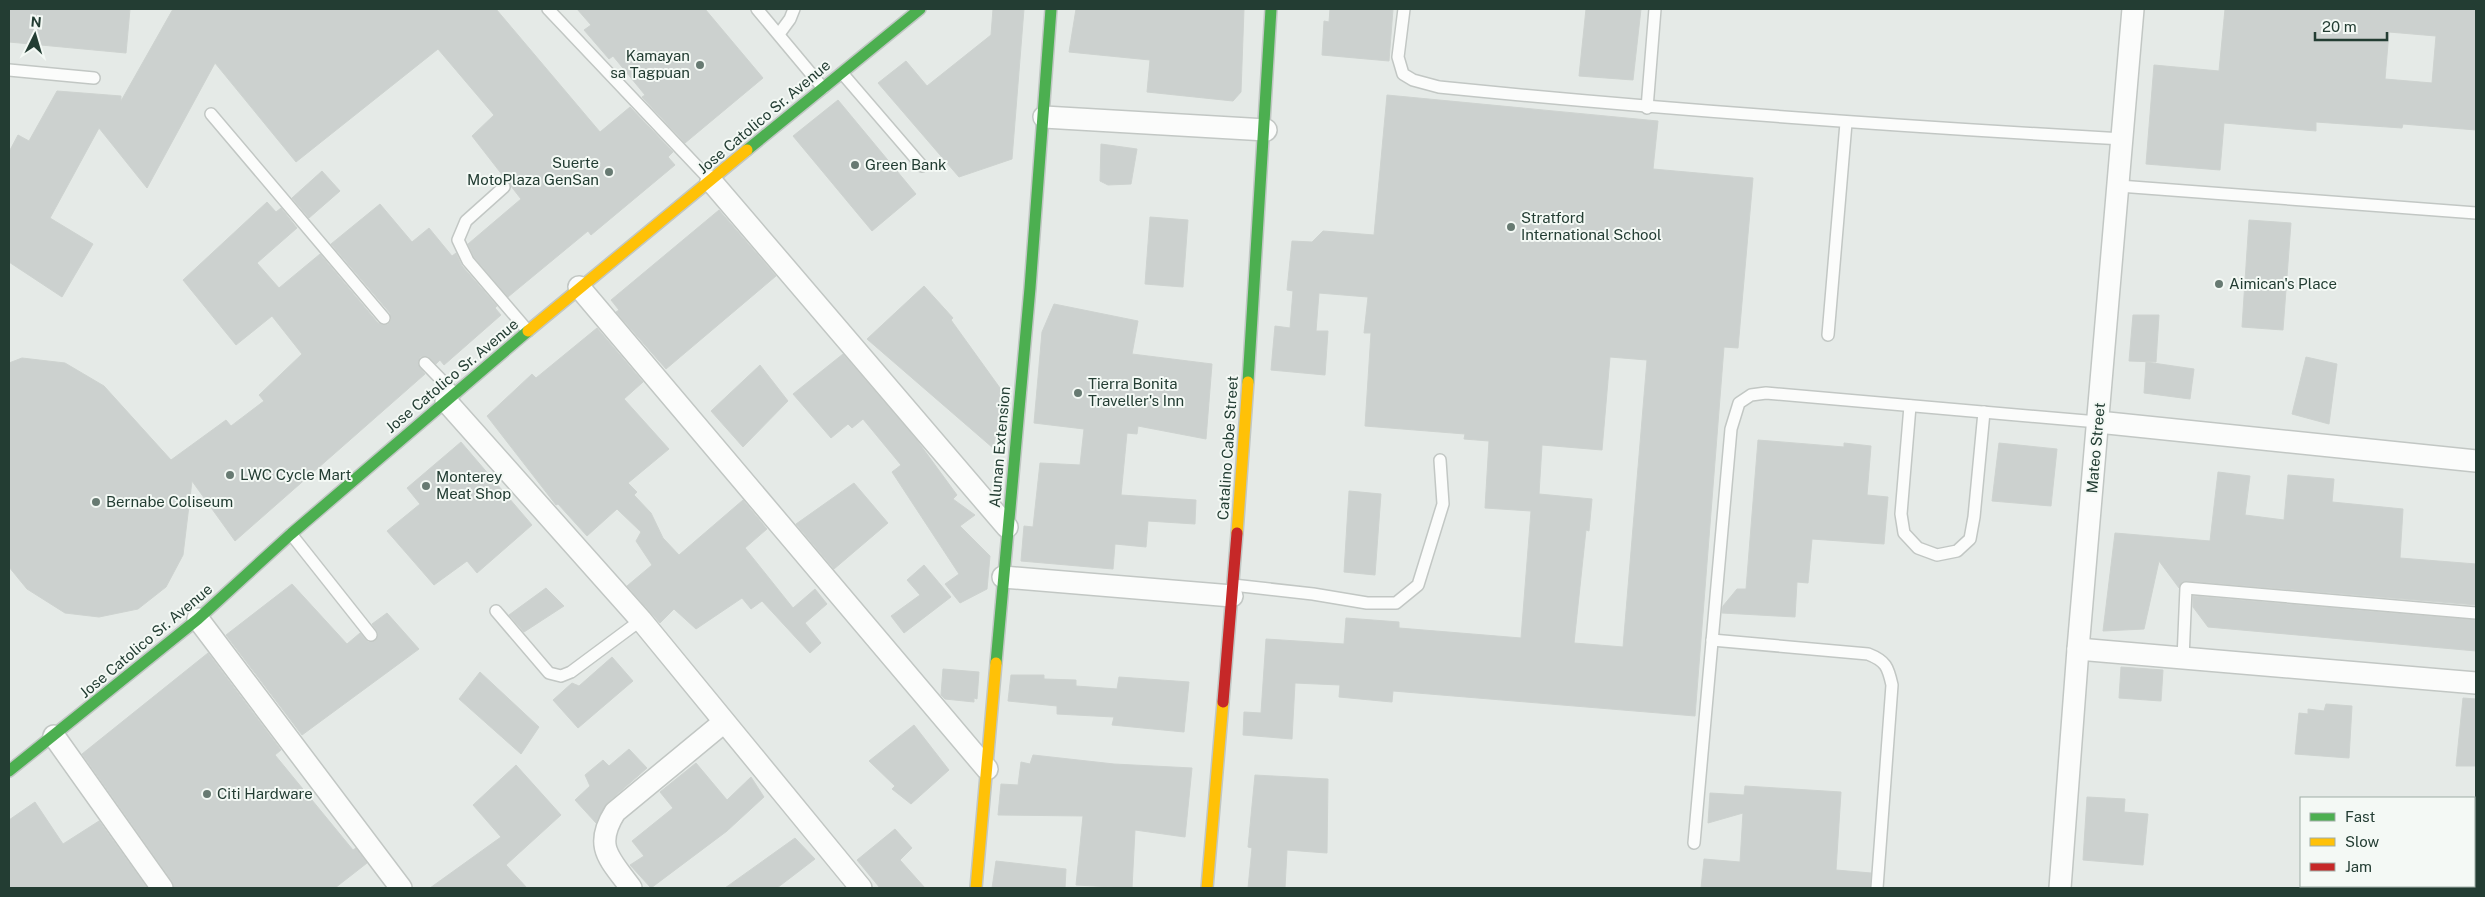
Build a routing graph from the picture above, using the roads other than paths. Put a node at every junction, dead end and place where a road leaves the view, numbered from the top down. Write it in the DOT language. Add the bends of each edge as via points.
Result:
graph roads {
  1 [pos="548,9"];
  2 [pos="757,9"];
  3 [pos="794,9"];
  4 [pos="920,9"];
  5 [pos="1052,9"];
  6 [pos="1271,9"];
  7 [pos="1404,9"];
  8 [pos="1655,9"];
  9 [pos="2133,9"];
  10 [pos="779,34"];
  11 [pos="9,70"];
  12 [pos="842,73"];
  13 [pos="94,78"];
  14 [pos="823,89"];
  15 [pos="1647,108"];
  16 [pos="211,114"];
  17 [pos="1044,117"];
  18 [pos="1846,123"];
  19 [pos="1266,130"];
  20 [pos="2123,139"];
  21 [pos="922,166"];
  22 [pos="711,181"];
  23 [pos="2119,186"];
  24 [pos="504,187"];
  25 [pos="2476,213"];
  26 [pos="580,287"];
  27 [pos="384,318"];
  28 [pos="528,331"];
  29 [pos="1828,335"];
  30 [pos="426,363"];
  31 [pos="450,397"];
  32 [pos="1910,406"];
  33 [pos="1984,412"];
  34 [pos="2098,422"];
  35 [pos="1440,460"];
  36 [pos="2476,461"];
  37 [pos="1008,527"];
  38 [pos="292,534"];
  39 [pos="1004,577"];
  40 [pos="1232,590"];
  41 [pos="496,611"];
  42 [pos="2476,613"];
  43 [pos="198,619"];
  44 [pos="641,620"];
  45 [pos="371,635"];
  46 [pos="1712,640"];
  47 [pos="2078,650"];
  48 [pos="2183,659"];
  49 [pos="2476,684"];
  50 [pos="724,722"];
  51 [pos="54,736"];
  52 [pos="988,769"];
  53 [pos="9,771"];
  54 [pos="1694,843"];
  55 [pos="162,888"];
  56 [pos="401,888"];
  57 [pos="631,888"];
  58 [pos="861,888"];
  59 [pos="976,888"];
  60 [pos="1207,888"];
  61 [pos="1877,888"];
  62 [pos="2060,888"];
  1 -- 22 [label="lane"];
  2 -- 10 [label="lane"];
  3 -- 10 [label="lane"];
  4 -- 12 [label="street, Jose Catolico Sr. Avenue"];
  5 -- 17 [label="street, Alunan Extension"];
  6 -- 19 [label="street, Catalino Cabe Street"];
  7 -- 15 [label="lane" via="1398,57 1403,74 1413,80 1440,87"];
  8 -- 15 [label="lane"];
  9 -- 20 [label="street, Mateo Street"];
  10 -- 14 [label="lane"];
  11 -- 13 [label="lane"];
  12 -- 14 [label="street, Jose Catolico Sr. Avenue"];
  12 -- 21 [label="lane"];
  14 -- 22 [label="street, Jose Catolico Sr. Avenue"];
  15 -- 18 [label="lane"];
  16 -- 27 [label="lane"];
  17 -- 19 [label="street"];
  17 -- 37 [label="street, Alunan Extension"];
  18 -- 20 [label="lane"];
  18 -- 29 [label="lane"];
  19 -- 40 [label="street, Catalino Cabe Street"];
  20 -- 23 [label="street, Mateo Street"];
  22 -- 26 [label="street, Jose Catolico Sr. Avenue"];
  22 -- 37 [label="street"];
  23 -- 25 [label="lane"];
  23 -- 34 [label="street, Mateo Street"];
  24 -- 28 [label="lane" via="466,221 458,240 468,261"];
  26 -- 28 [label="street, Jose Catolico Sr. Avenue"];
  26 -- 52 [label="street"];
  28 -- 31 [label="street, Jose Catolico Sr. Avenue"];
  30 -- 31 [label="lane"];
  31 -- 38 [label="street, Jose Catolico Sr. Avenue"];
  31 -- 44 [label="street"];
  32 -- 33 [label="lane"];
  32 -- 33 [label="lane" via="1901,514 1904,532 1918,548 1937,555 1957,551 1970,539"];
  32 -- 46 [label="lane" via="1766,393 1751,395 1739,403 1731,429"];
  33 -- 34 [label="lane"];
  34 -- 36 [label="street"];
  34 -- 47 [label="street, Mateo Street"];
  35 -- 40 [label="lane" via="1443,504 1418,585 1396,604 1313,594"];
  37 -- 39 [label="street, Alunan Extension"];
  38 -- 43 [label="street, Jose Catolico Sr. Avenue"];
  38 -- 45 [label="lane"];
  39 -- 40 [label="street"];
  39 -- 52 [label="street, Alunan Extension"];
  40 -- 60 [label="street, Catalino Cabe Street"];
  41 -- 44 [label="lane" via="549,673 561,676"];
  42 -- 48 [label="lane" via="2186,588"];
  43 -- 51 [label="street, Jose Catolico Sr. Avenue"];
  43 -- 56 [label="street"];
  44 -- 50 [label="street"];
  46 -- 54 [label="lane"];
  46 -- 61 [label="lane" via="1868,654 1880,659 1888,669 1892,685"];
  47 -- 48 [label="street"];
  47 -- 62 [label="street, Mateo Street"];
  48 -- 49 [label="street"];
  50 -- 57 [label="street" via="615,812 607,825 604,836 606,853"];
  50 -- 58 [label="street"];
  51 -- 53 [label="street, Jose Catolico Sr. Avenue"];
  51 -- 55 [label="street"];
  52 -- 59 [label="street, Alunan Extension"];
}
